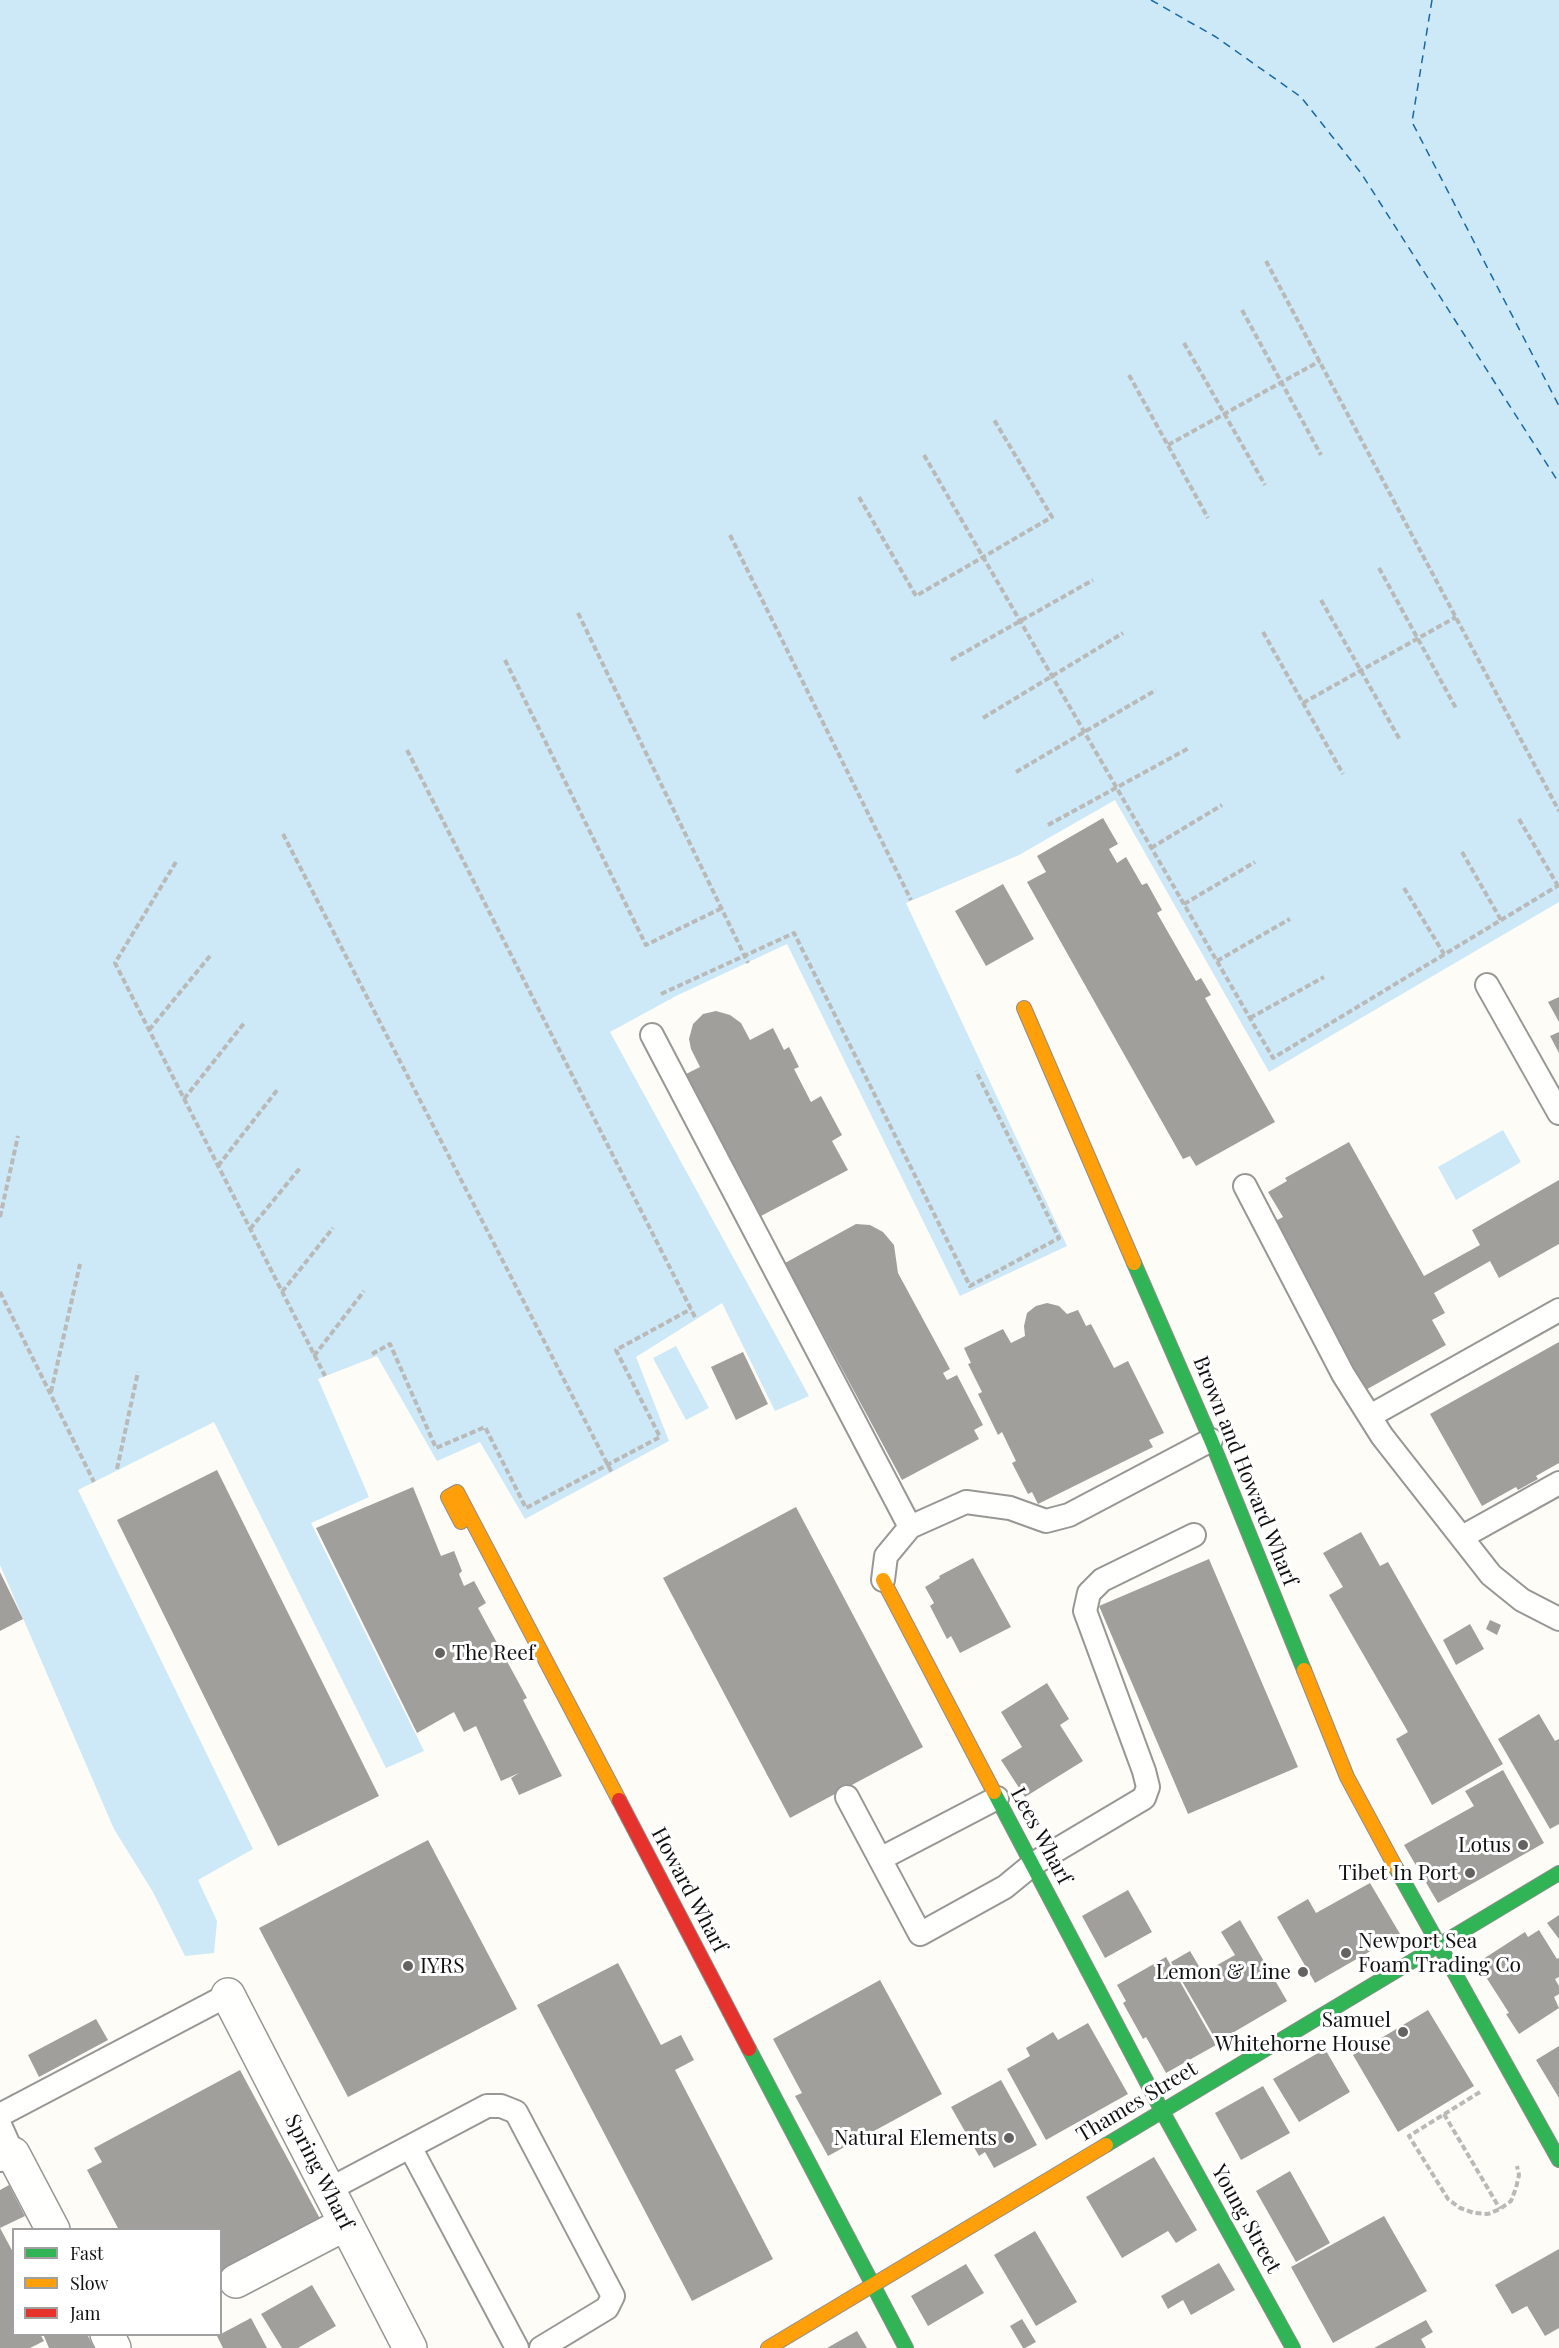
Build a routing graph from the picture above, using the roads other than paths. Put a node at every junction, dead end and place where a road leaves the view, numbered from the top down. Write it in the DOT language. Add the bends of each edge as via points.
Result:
graph roads {
  1 [pos="1487,985"];
  2 [pos="1024,1008"];
  3 [pos="652,1035"];
  4 [pos="1559,1113"];
  5 [pos="1245,1186"];
  6 [pos="1559,1310"];
  7 [pos="1370,1416"];
  8 [pos="1211,1440"];
  9 [pos="1559,1482"];
  10 [pos="468,1514"];
  11 [pos="910,1527"];
  12 [pos="1194,1535"];
  13 [pos="1462,1537"];
  14 [pos="883,1580"];
  15 [pos="1559,1619"];
  16 [pos="847,1797"];
  17 [pos="997,1798"];
  18 [pos="880,1859"];
  19 [pos="1033,1864"];
  20 [pos="1559,1873"];
  21 [pos="1438,1945"];
  22 [pos="228,1995"];
  23 [pos="1162,2111"];
  24 [pos="0,2115"];
  25 [pos="4,2147"];
  26 [pos="410,2147"];
  27 [pos="1559,2160"];
  28 [pos="328,2190"];
  29 [pos="345,2224"];
  30 [pos="52,2228"];
  31 [pos="236,2281"];
  32 [pos="874,2286"];
  33 [pos="410,2348"];
  34 [pos="517,2348"];
  35 [pos="541,2348"];
  36 [pos="768,2348"];
  37 [pos="906,2348"];
  38 [pos="1293,2348"];
  1 -- 4 [label="lane"];
  2 -- 8 [label="street, Brown and Howard Wharf"];
  3 -- 11 [label="lane"];
  5 -- 7 [label="lane" via="1343,1374"];
  6 -- 7 [label="lane"];
  7 -- 13 [label="lane"];
  8 -- 11 [label="lane" via="1068,1515 1046,1521 1010,1508 966,1502"];
  8 -- 21 [label="street, Brown and Howard Wharf" via="1347,1777"];
  9 -- 13 [label="lane"];
  10 -- 32 [label="street, Howard Wharf"];
  11 -- 14 [label="lane" via="886,1556"];
  12 -- 19 [label="lane" via="1102,1580 1089,1593 1085,1611 1144,1771 1148,1786 1144,1798"];
  13 -- 15 [label="lane" via="1491,1575 1522,1600"];
  14 -- 17 [label="street, Lees Wharf"];
  16 -- 18 [label="lane"];
  17 -- 18 [label="lane"];
  17 -- 19 [label="street, Lees Wharf"];
  18 -- 19 [label="lane" via="920,1934 1005,1887"];
  19 -- 23 [label="street, Lees Wharf"];
  20 -- 21 [label="street, Thames Street"];
  21 -- 23 [label="street, Thames Street"];
  21 -- 27 [label="street, Brown and Howard Wharf"];
  22 -- 24 [label="lane"];
  22 -- 28 [label="street, Spring Wharf"];
  23 -- 32 [label="street, Thames Street"];
  23 -- 38 [label="street, Young Street"];
  25 -- 30 [label="street"];
  26 -- 28 [label="lane"];
  26 -- 34 [label="lane"];
  26 -- 35 [label="lane" via="487,2106 516,2112 613,2296 607,2308"];
  28 -- 29 [label="street, Spring Wharf"];
  29 -- 31 [label="street"];
  29 -- 33 [label="street, Spring Wharf"];
  32 -- 36 [label="street, Thames Street"];
  32 -- 37 [label="street, Howard Wharf"];
}
